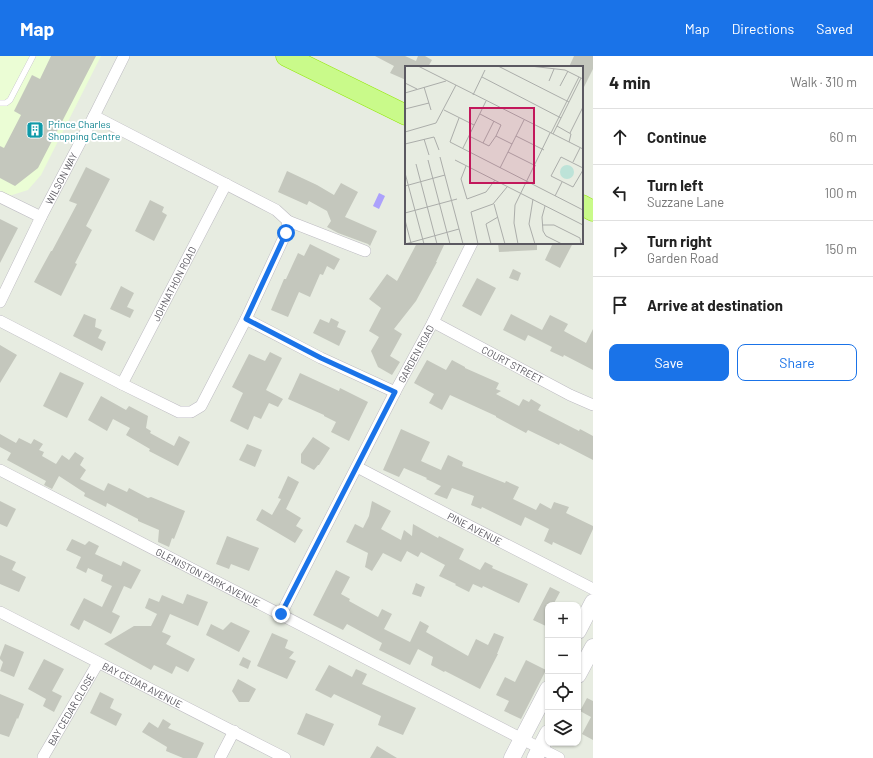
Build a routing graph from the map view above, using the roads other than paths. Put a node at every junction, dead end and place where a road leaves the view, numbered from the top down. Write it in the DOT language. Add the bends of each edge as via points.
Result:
graph roads {
  1 [pos="33,56"];
  2 [pos="124,56"];
  3 [pos="286,56"];
  4 [pos="0,103"];
  5 [pos="405,115"];
  6 [pos="94,116"];
  7 [pos="226,184"];
  8 [pos="0,197"];
  9 [pos="583,206"];
  10 [pos="593,211"];
  11 [pos="41,217"];
  12 [pos="288,221"];
  13 [pos="472,244"];
  14 [pos="366,251"];
  15 [pos="0,302"];
  16 [pos="246,319"];
  17 [pos="0,320"];
  18 [pos="433,322"];
  19 [pos="122,384"];
  20 [pos="395,392"];
  21 [pos="593,405"];
  22 [pos="357,467"];
  23 [pos="0,470"];
  24 [pos="593,588"];
  25 [pos="593,602"];
  26 [pos="0,612"];
  27 [pos="281,614"];
  28 [pos="581,625"];
  29 [pos="593,647"];
  30 [pos="98,663"];
  31 [pos="579,674"];
  32 [pos="545,695"];
  33 [pos="234,731"];
  34 [pos="545,738"];
  35 [pos="522,739"];
  36 [pos="537,753"];
  37 [pos="43,757"];
  38 [pos="220,758"];
  39 [pos="285,758"];
  40 [pos="512,758"];
  41 [pos="559,758"];
  1 -- 4 [label="lane" via="10,100 6,104"];
  2 -- 6 [label="street, WILSON WAY"];
  3 -- 5 [label="highway"];
  6 -- 7 [label="street"];
  6 -- 11 [label="street, WILSON WAY"];
  7 -- 12 [label="street" via="276,210"];
  7 -- 19 [label="street, JOHNATHON ROAD"];
  8 -- 11 [label="street"];
  9 -- 10 [label="highway"];
  11 -- 15 [label="street, WILSON WAY"];
  12 -- 14 [label="street"];
  12 -- 16 [label="street" via="286,233"];
  13 -- 18 [label="street, GARDEN ROAD"];
  16 -- 19 [label="street" via="201,406 191,412 179,412"];
  16 -- 20 [label="street" via="321,358"];
  17 -- 19 [label="street"];
  18 -- 20 [label="street, GARDEN ROAD"];
  18 -- 21 [label="street, COURT STREET"];
  20 -- 22 [label="street, GARDEN ROAD"];
  22 -- 24 [label="street, PINE AVENUE"];
  22 -- 27 [label="street, GARDEN ROAD"];
  23 -- 27 [label="street, GLENISTON PARK AVENUE"];
  25 -- 28 [label="main road"];
  26 -- 30 [label="street, BAY CEDAR AVENUE"];
  27 -- 35 [label="street, GLENISTON PARK AVENUE"];
  29 -- 31 [label="main road"];
  30 -- 33 [label="street, BAY CEDAR AVENUE"];
  30 -- 37 [label="street, BAY CEDAR CLOSE"];
  32 -- 35 [label="main road"];
  33 -- 38 [label="street"];
  33 -- 39 [label="street, BAY CEDAR AVENUE"];
  34 -- 36 [label="main road"];
  35 -- 36 [label="street, GLENISTON PARK AVENUE"];
  35 -- 40 [label="main road"];
  36 -- 41 [label="street"];
}
